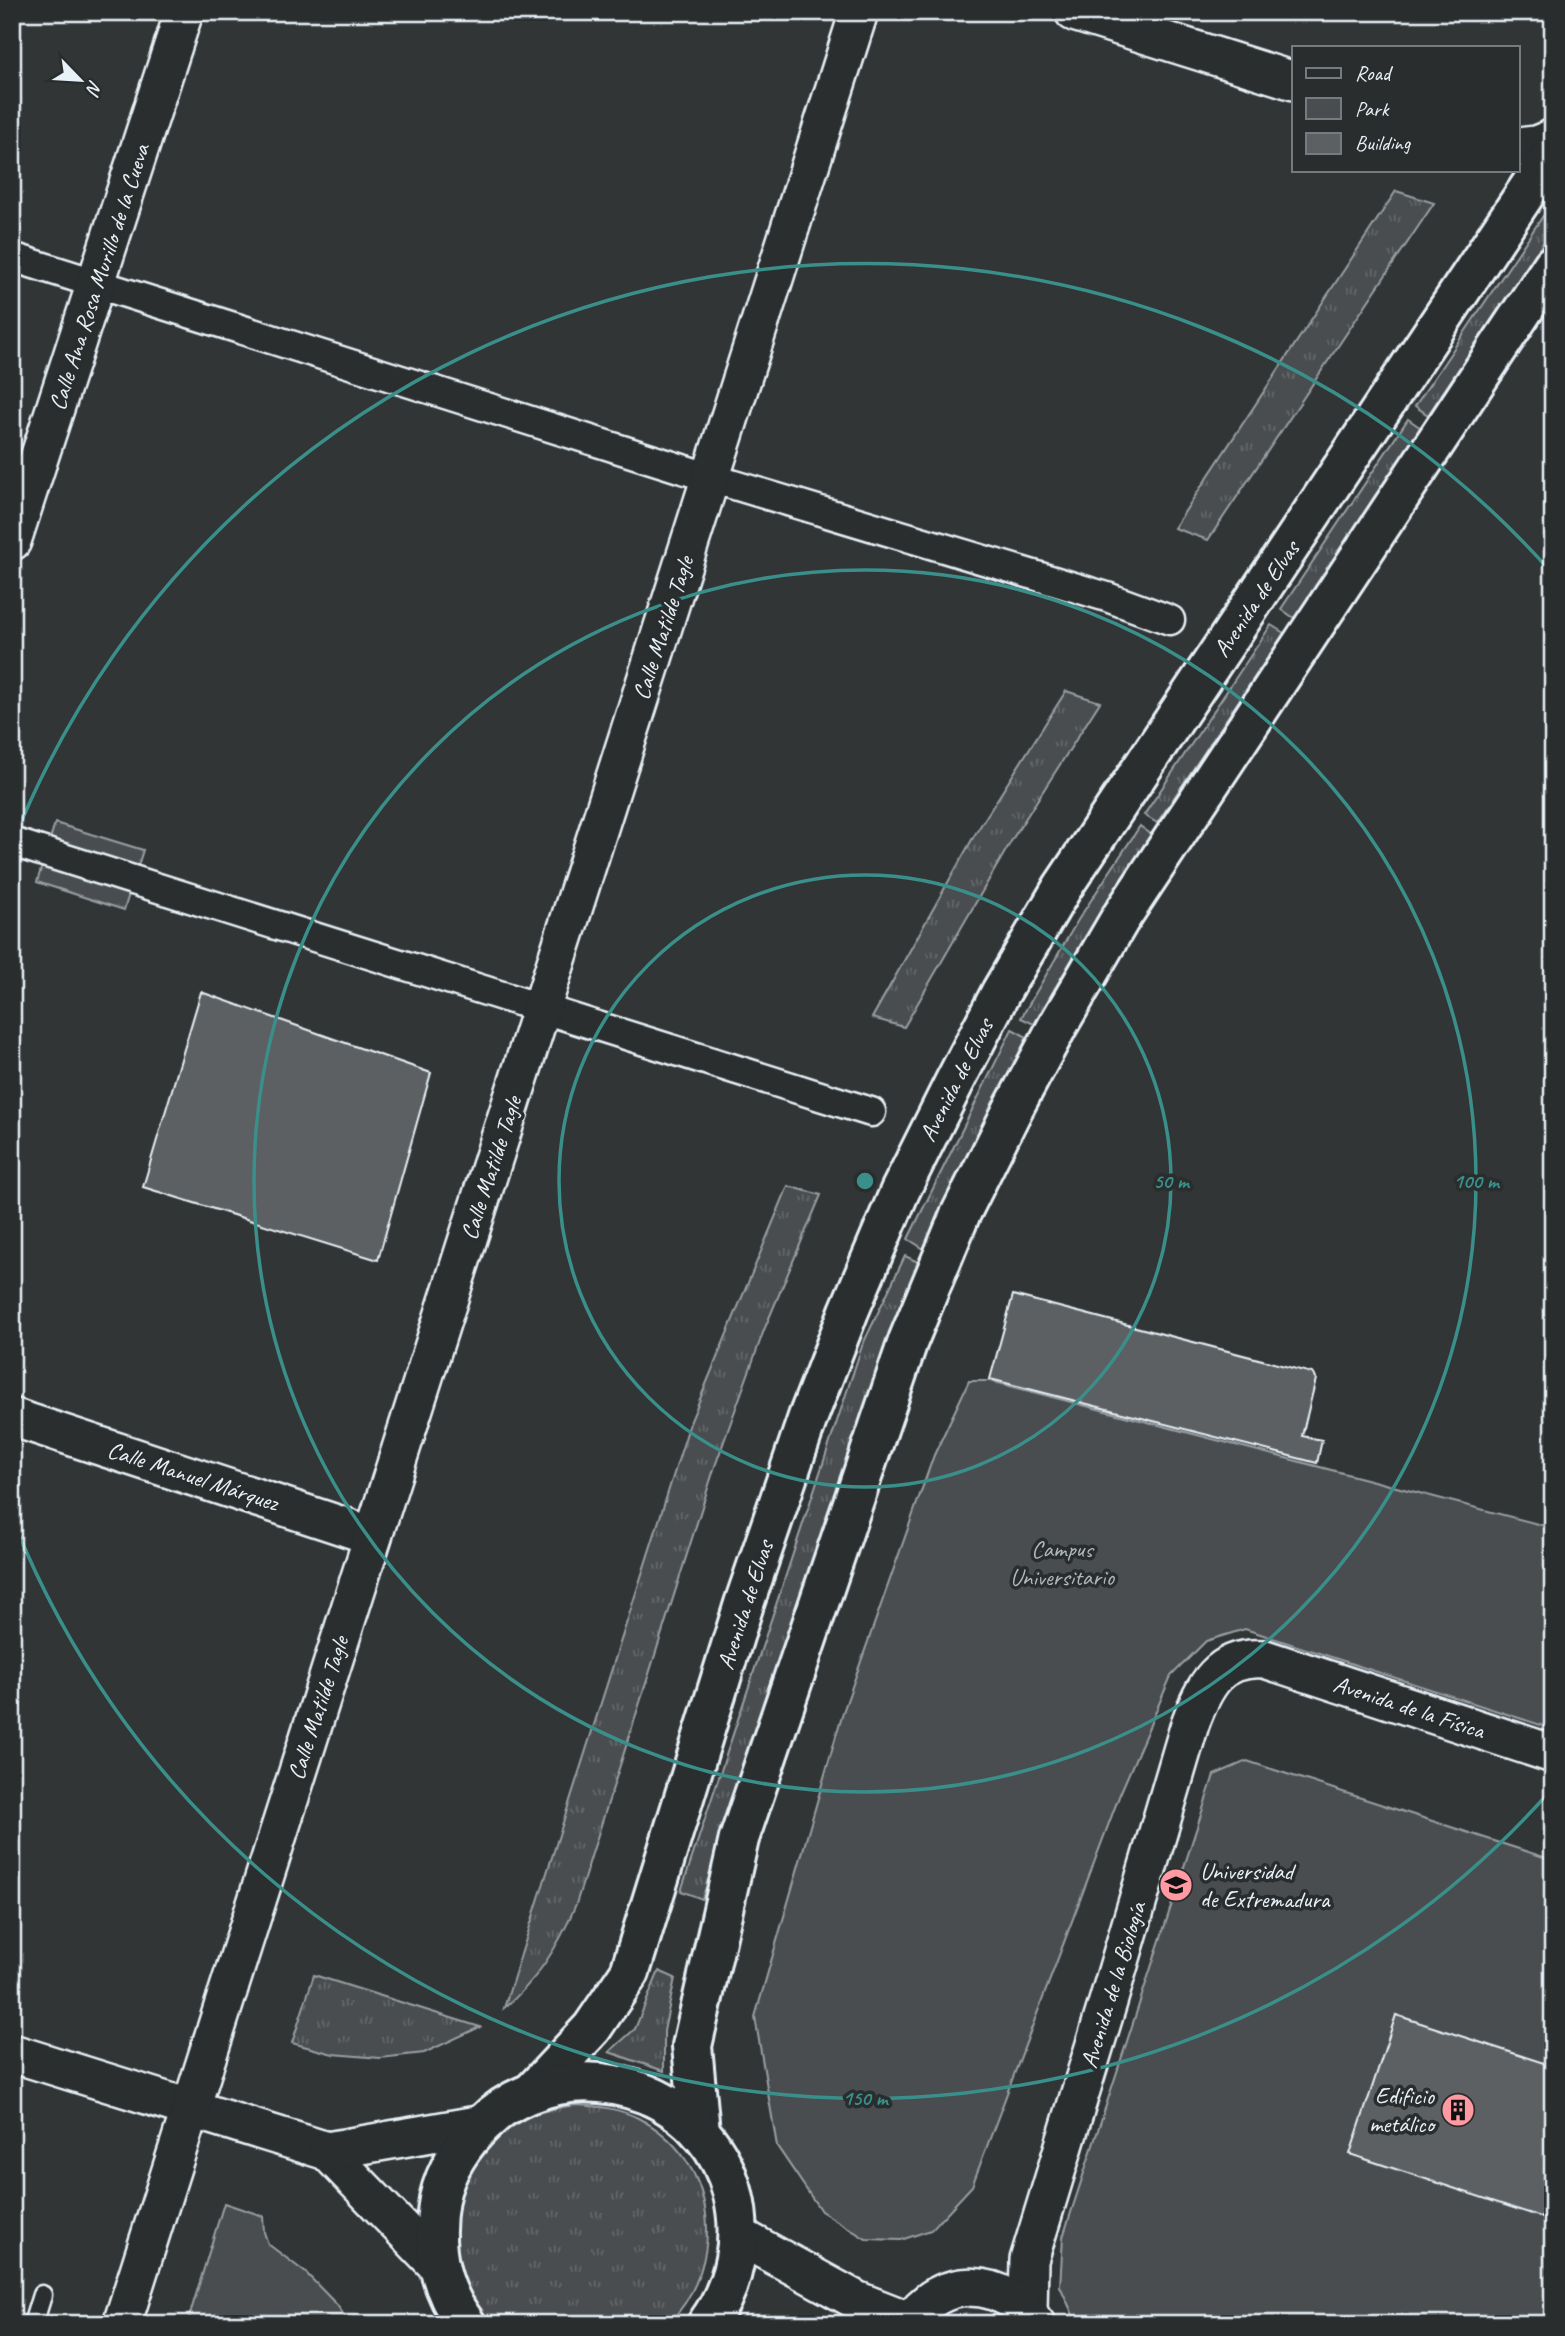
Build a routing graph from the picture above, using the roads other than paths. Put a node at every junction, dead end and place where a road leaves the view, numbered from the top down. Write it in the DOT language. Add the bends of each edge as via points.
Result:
graph roads {
  1 [pos="184,12"];
  2 [pos="859,12"];
  3 [pos="1074,12"];
  4 [pos="1292,80"];
  5 [pos="1553,138"];
  6 [pos="1520,148"];
  7 [pos="1553,152"];
  8 [pos="12,257"];
  9 [pos="1553,265"];
  10 [pos="97,284"];
  11 [pos="711,478"];
  12 [pos="12,541"];
  13 [pos="1170,620"];
  14 [pos="12,842"];
  15 [pos="542,1007"];
  16 [pos="871,1112"];
  17 [pos="12,1417"];
  18 [pos="373,1536"];
  19 [pos="1265,1659"];
  20 [pos="1553,1754"];
  21 [pos="12,2053"];
  22 [pos="534,2090"];
  23 [pos="190,2109"];
  24 [pos="483,2123"];
  25 [pos="700,2132"];
  26 [pos="327,2151"];
  27 [pos="738,2236"];
  28 [pos="438,2266"];
  29 [pos="42,2295"];
  30 [pos="459,2318"];
  31 [pos="1032,2318"];
  32 [pos="909,2322"];
  33 [pos="33,2324"];
  34 [pos="122,2324"];
  35 [pos="707,2324"];
  1 -- 10 [label="street, Calle Ana Rosa Murillo de la Cueva"];
  2 -- 11 [label="street, Calle Matilde Tagle"];
  3 -- 4 [label="street"];
  5 -- 6 [label="street"];
  7 -- 22 [label="highway, Avenida de Elvas" via="1062,888 1001,992 900,1191 808,1417 744,1604 630,1972 592,2028"];
  8 -- 10 [label="street"];
  9 -- 25 [label="highway" via="1120,919 1057,1027 960,1215 908,1341 739,1839 692,2046"];
  10 -- 11 [label="street"];
  10 -- 12 [label="street, Calle Ana Rosa Murillo de la Cueva"];
  11 -- 13 [label="street"];
  11 -- 15 [label="street, Calle Matilde Tagle"];
  14 -- 15 [label="street"];
  15 -- 16 [label="street"];
  15 -- 18 [label="street, Calle Matilde Tagle"];
  17 -- 18 [label="street, Calle Manuel Márquez"];
  18 -- 23 [label="street, Calle Matilde Tagle"];
  19 -- 20 [label="street, Avenida de la Física"];
  19 -- 31 [label="street, Avenida de la Biología" via="1251,1658 1227,1666 1215,1675 1198,1702 1028,2260"];
  21 -- 23 [label="street"];
  22 -- 24 [label="highway"];
  22 -- 25 [label="highway" via="578,2081 623,2085 665,2102"];
  23 -- 26 [label="street"];
  23 -- 34 [label="street, Calle Matilde Tagle"];
  24 -- 26 [label="street"];
  24 -- 28 [label="highway" via="465,2142 442,2185 435,2223"];
  25 -- 27 [label="highway" via="729,2180"];
  26 -- 28 [label="street"];
  27 -- 32 [label="street" via="856,2300"];
  27 -- 35 [label="highway" via="734,2272"];
  28 -- 30 [label="highway"];
  29 -- 33 [label="lane"];
  31 -- 32 [label="street" via="1013,2299 977,2287 939,2295"];
}
